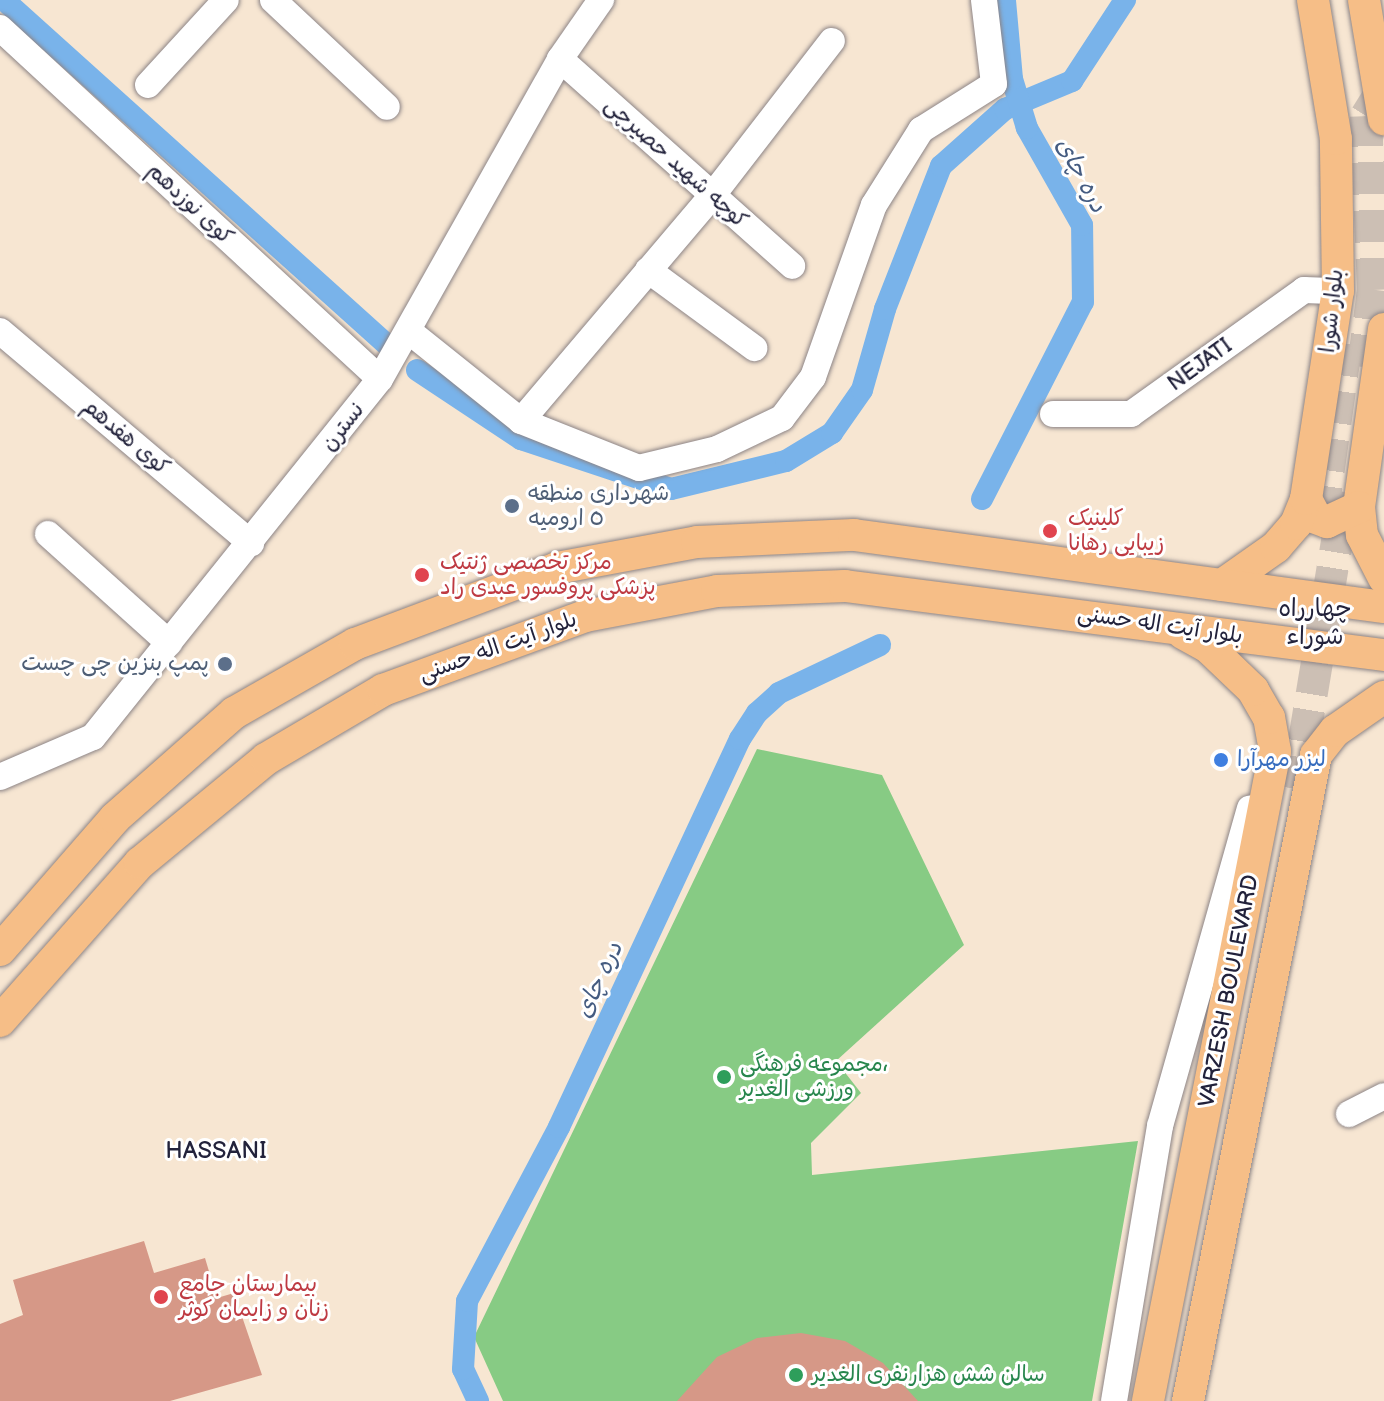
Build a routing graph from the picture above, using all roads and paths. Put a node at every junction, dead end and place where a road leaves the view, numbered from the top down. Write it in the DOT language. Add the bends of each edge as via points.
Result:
graph roads {
  1 [pos="226,0"];
  2 [pos="273,0"];
  3 [pos="601,0"];
  4 [pos="984,0"];
  5 [pos="1313,0"];
  6 [pos="1364,0"];
  7 [pos="0,28"];
  8 [pos="832,41"];
  9 [pos="560,59"];
  10 [pos="148,85"];
  11 [pos="387,107"];
  12 [pos="1384,119"];
  13 [pos="712,196"];
  14 [pos="792,266"];
  15 [pos="648,270"];
  16 [pos="1338,291"];
  17 [pos="1384,329"];
  18 [pos="0,331"];
  19 [pos="410,332"];
  20 [pos="754,348"];
  21 [pos="380,379"];
  22 [pos="1053,414"];
  23 [pos="521,421"];
  24 [pos="1306,499"];
  25 [pos="1359,507"];
  26 [pos="48,534"];
  27 [pos="251,543"];
  28 [pos="1384,578"];
  29 [pos="1222,585"];
  30 [pos="1273,592"];
  31 [pos="1374,606"];
  32 [pos="1169,626"];
  33 [pos="1267,639"];
  34 [pos="169,643"];
  35 [pos="1370,654"];
  36 [pos="1384,697"];
  37 [pos="1275,751"];
  38 [pos="1316,755"];
  39 [pos="0,777"];
  40 [pos="1267,799"];
  41 [pos="0,950"];
  42 [pos="0,1021"];
  43 [pos="1384,1096"];
  44 [pos="1349,1114"];
  45 [pos="1114,1401"];
  46 [pos="1148,1401"];
  47 [pos="1188,1401"];
  1 -- 10 [label="street"];
  2 -- 11 [label="street"];
  3 -- 9 [label="street, نسترن"];
  4 -- 23 [label="street" via="994,84 921,130 874,205 813,377 782,418 717,449 639,468"];
  5 -- 16 [label="main road, بلوار شورا" via="1336,139"];
  6 -- 12 [label="main road"];
  7 -- 21 [label="street, کوی نوزدهم"];
  8 -- 13 [label="street"];
  9 -- 13 [label="street, کوچه شهید حصیرچی"];
  9 -- 19 [label="street, نسترن"];
  13 -- 14 [label="street, کوچه شهید حصیرچی"];
  13 -- 15 [label="street"];
  15 -- 20 [label="street"];
  15 -- 23 [label="street"];
  16 -- 22 [label="street, NEJATI" via="1304,290 1131,414"];
  16 -- 24 [label="main road, بلوار شورا"];
  17 -- 25 [label="main road"];
  18 -- 27 [label="street, کوی هفدهم"];
  19 -- 21 [label="street, نسترن"];
  19 -- 23 [label="street"];
  21 -- 27 [label="street, نسترن"];
  24 -- 25 [label="main road" via="1316,518 1327,522"];
  24 -- 29 [label="main road, بلوار شورا" via="1296,524 1276,547"];
  25 -- 28 [label="main road" via="1362,535"];
  26 -- 34 [label="street"];
  27 -- 34 [label="street, نسترن"];
  29 -- 30 [label="main road"];
  29 -- 41 [label="main road" via="854,535 697,542 557,568 355,644 234,713 115,818"];
  30 -- 31 [label="main road"];
  30 -- 33 [label="main road"];
  31 -- 35 [label="main road"];
  32 -- 33 [label="main road, بلوار آیت اله حسنی"];
  32 -- 37 [label="main road, VARZESH BOULEVARD" via="1208,647 1253,690 1269,718"];
  32 -- 42 [label="main road, بلوار آیت اله حسنی" via="845,586 717,591 571,620 383,690 266,759 140,863"];
  33 -- 35 [label="main road, بلوار آیت اله حسنی"];
  34 -- 39 [label="street, نسترن" via="93,737"];
  36 -- 38 [label="main road" via="1335,731"];
  37 -- 38 [label="main road" via="1281,740 1299,734 1313,744"];
  37 -- 40 [label="main road, VARZESH BOULEVARD"];
  38 -- 47 [label="main road, VARZESH BOULEVARD"];
  40 -- 45 [label="street" via="1250,809 1160,1126"];
  40 -- 46 [label="main road, VARZESH BOULEVARD"];
  43 -- 44 [label="street"];
}
